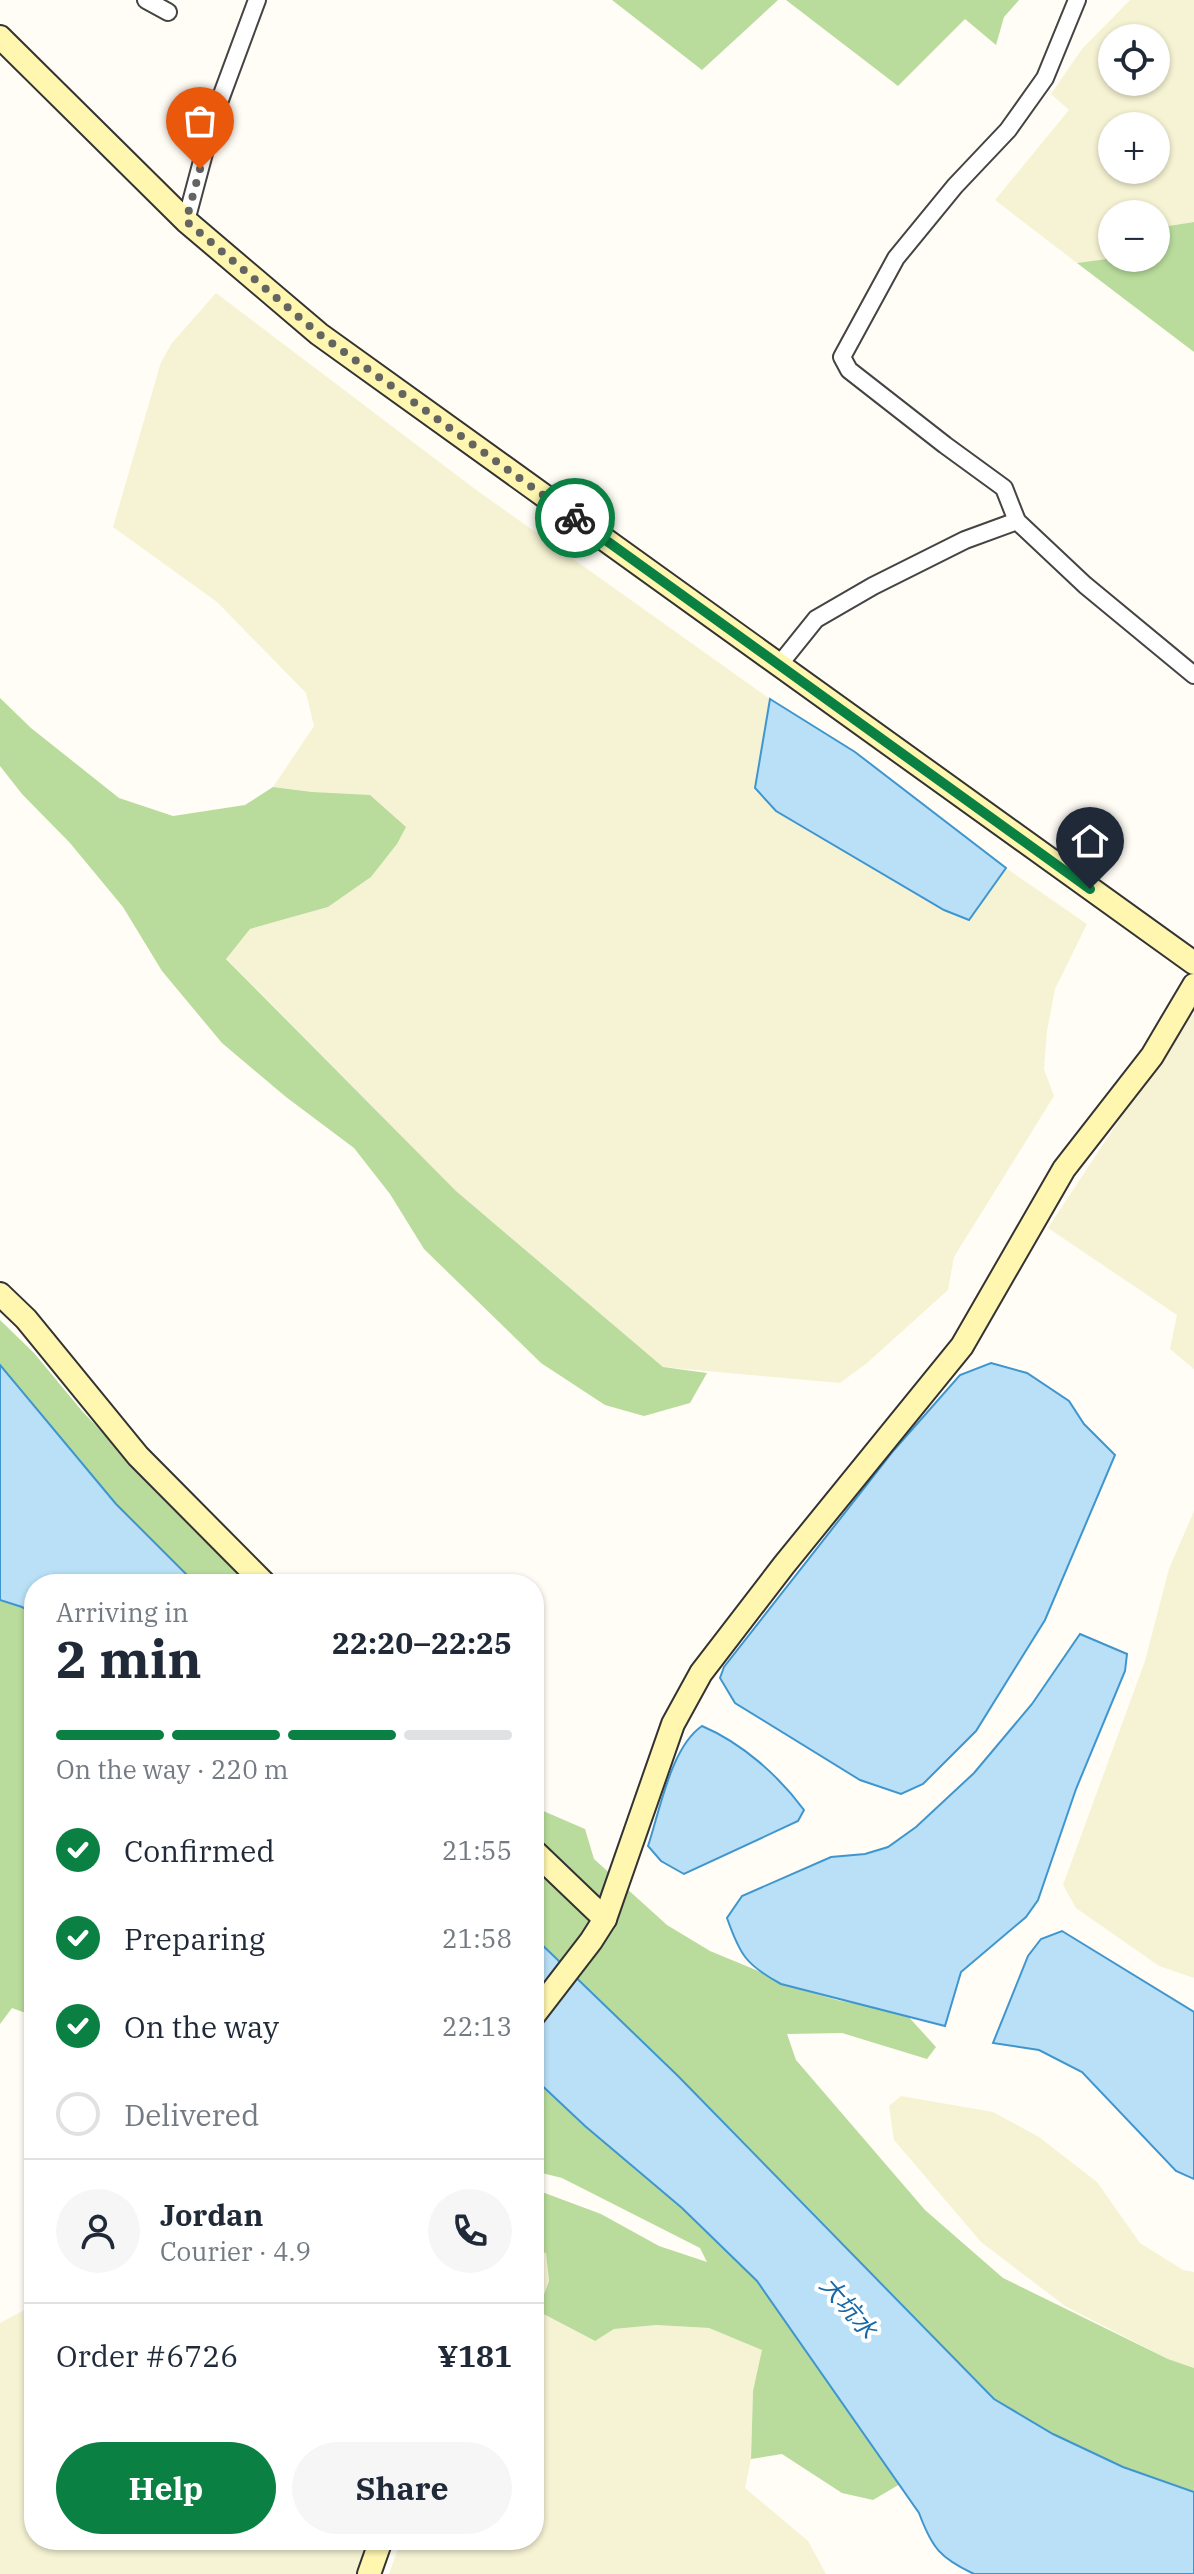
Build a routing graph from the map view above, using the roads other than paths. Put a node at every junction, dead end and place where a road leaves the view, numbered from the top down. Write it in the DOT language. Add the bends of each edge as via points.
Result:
graph roads {
  1 [pos="146,0"];
  2 [pos="257,0"];
  3 [pos="1077,0"];
  4 [pos="168,12"];
  5 [pos="0,37"];
  6 [pos="186,221"];
  7 [pos="1017,521"];
  8 [pos="779,665"];
  9 [pos="1194,675"];
  10 [pos="1194,963"];
  11 [pos="1194,985"];
  12 [pos="0,1294"];
  13 [pos="255,1574"];
  14 [pos="544,1861"];
  15 [pos="605,1919"];
  16 [pos="544,2002"];
  17 [pos="377,2550"];
  18 [pos="369,2574"];
  1 -- 4 [label="street"];
  2 -- 6 [label="street" via="214,116"];
  3 -- 7 [label="street" via="1045,78 1008,130 896,258 842,357 849,370 1004,488"];
  5 -- 6 [label="street"];
  6 -- 8 [label="street" via="319,334"];
  7 -- 8 [label="street" via="965,540 816,619"];
  7 -- 9 [label="street"];
  8 -- 10 [label="street"];
  11 -- 15 [label="street" via="1152,1056 1064,1169 962,1346 701,1673 673,1724"];
  12 -- 13 [label="street" via="138,1456"];
  14 -- 15 [label="street"];
  15 -- 16 [label="street"];
  17 -- 18 [label="street"];
}
